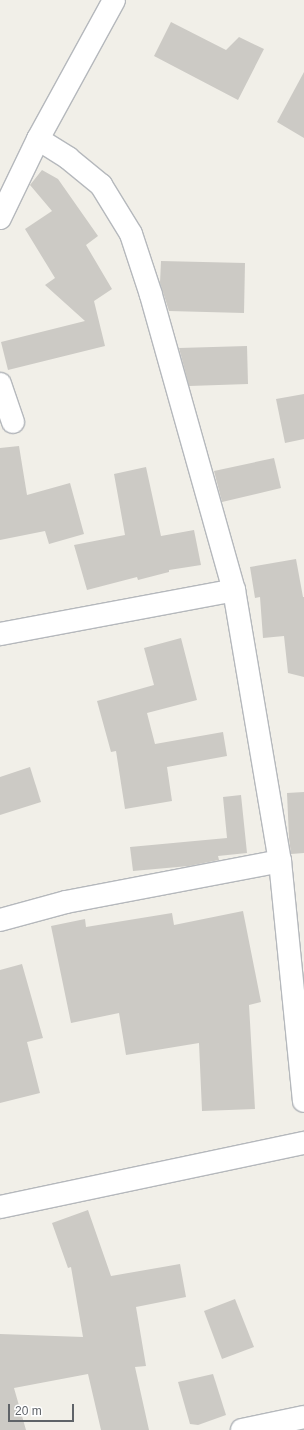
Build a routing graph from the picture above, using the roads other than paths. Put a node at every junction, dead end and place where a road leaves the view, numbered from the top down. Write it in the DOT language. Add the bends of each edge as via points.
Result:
graph roads {
  1 [pos="114,0"];
  2 [pos="38,139"];
  3 [pos="0,218"];
  4 [pos="0,384"];
  5 [pos="13,422"];
  6 [pos="234,590"];
  7 [pos="0,634"];
  8 [pos="280,861"];
  9 [pos="0,920"];
  10 [pos="297,967"];
  11 [pos="304,1101"];
  12 [pos="304,1143"];
  13 [pos="0,1207"];
  14 [pos="304,1418"];
  15 [pos="242,1430"];
  1 -- 2 [label="street"];
  2 -- 3 [label="street"];
  2 -- 6 [label="street" via="68,158 101,185 131,234"];
  4 -- 5 [label="street"];
  6 -- 7 [label="street"];
  6 -- 8 [label="street"];
  8 -- 9 [label="street" via="66,902"];
  8 -- 10 [label="street"];
  10 -- 11 [label="street"];
  12 -- 13 [label="street"];
  14 -- 15 [label="street"];
}
